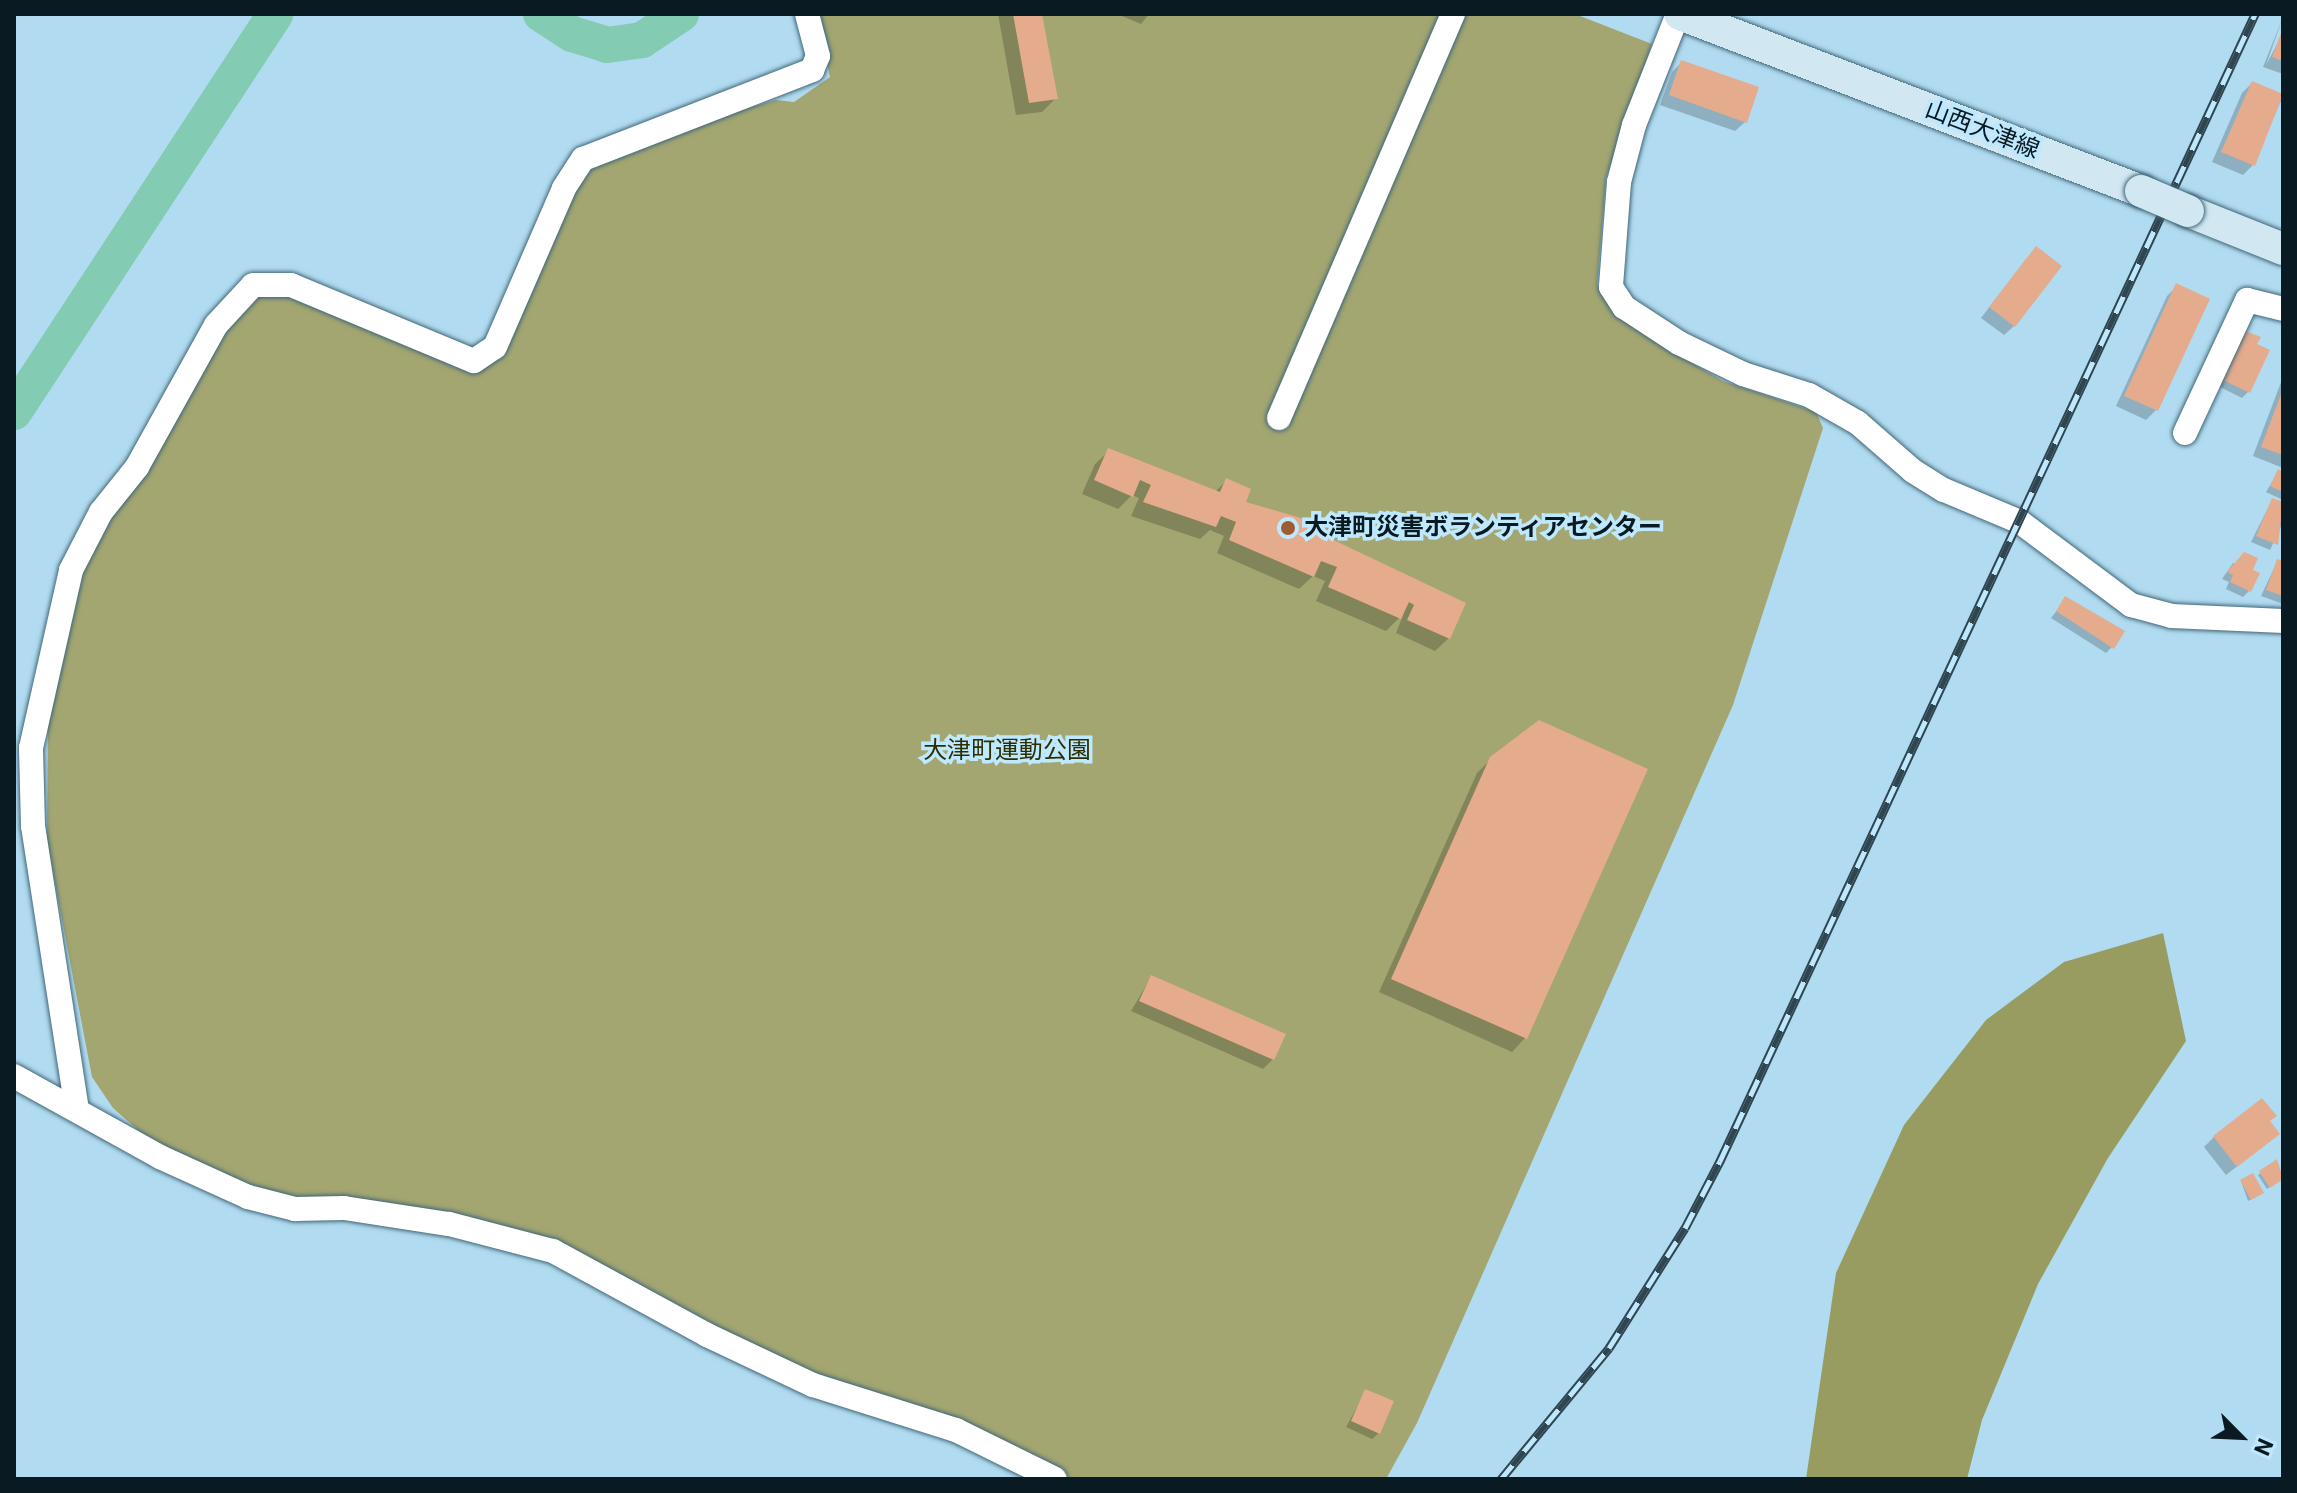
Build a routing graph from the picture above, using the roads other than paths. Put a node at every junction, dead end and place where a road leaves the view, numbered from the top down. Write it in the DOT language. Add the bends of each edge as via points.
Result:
graph roads {
  1 [pos="807,14"];
  2 [pos="1453,14"];
  3 [pos="1679,14"];
  4 [pos="2283,249"];
  5 [pos="2283,309"];
  6 [pos="1279,418"];
  7 [pos="2185,433"];
  8 [pos="2283,621"];
  9 [pos="14,1076"];
  10 [pos="77,1110"];
  11 [pos="1055,1479"];
  1 -- 10 [label="street" via="818,56 812,70 583,159 564,188 495,347 474,361 291,285 253,285 216,325 137,467 101,512 71,570 31,748 33,826"];
  2 -- 6 [label="street"];
  3 -- 4 [label="main road, 山西大津線, bridge"];
  3 -- 8 [label="street" via="1634,125 1619,182 1611,287 1624,307 1679,343 1743,374 1809,395 1858,423 1913,471 2020,522 2131,605 2172,616"];
  5 -- 7 [label="street" via="2247,300"];
  9 -- 10 [label="street"];
  10 -- 11 [label="street" via="160,1157 248,1197 295,1209 344,1208 449,1224 532,1243 813,1385 956,1430"];
}
